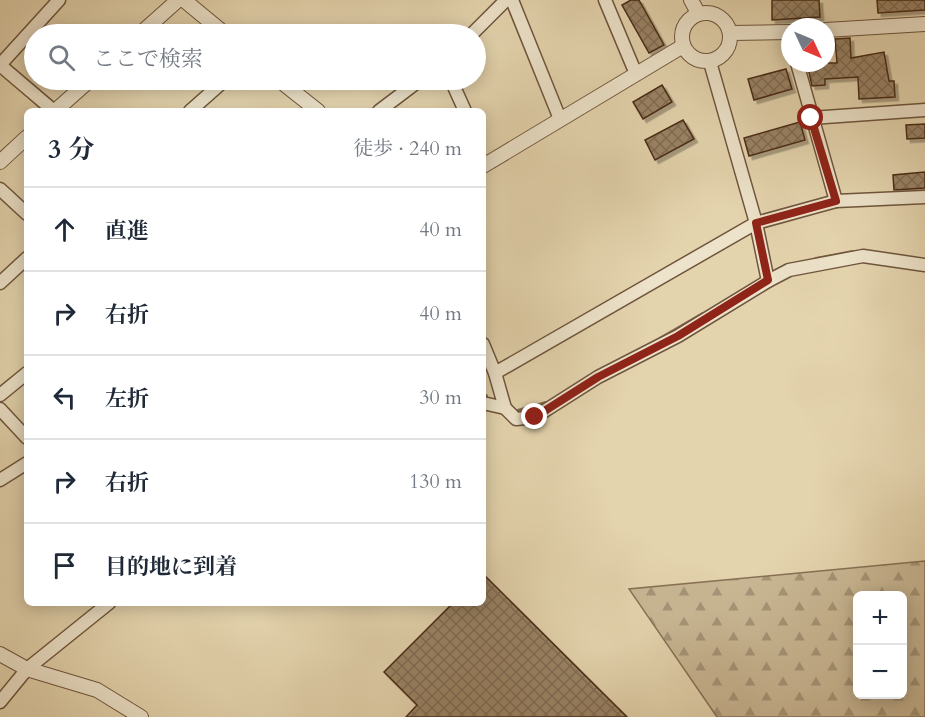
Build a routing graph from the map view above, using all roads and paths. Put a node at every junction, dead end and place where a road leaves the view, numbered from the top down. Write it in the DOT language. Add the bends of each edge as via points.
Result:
graph roads {
  1 [pos="59,0"];
  2 [pos="178,0"];
  3 [pos="184,0"];
  4 [pos="506,0"];
  5 [pos="512,0"];
  6 [pos="605,0"];
  7 [pos="691,0"];
  8 [pos="698,13"];
  9 [pos="37,24"];
  10 [pos="151,24"];
  11 [pos="213,24"];
  12 [pos="482,24"];
  13 [pos="925,24"];
  14 [pos="835,29"];
  15 [pos="731,33"];
  16 [pos="781,33"];
  17 [pos="24,39"];
  18 [pos="683,46"];
  19 [pos="710,62"];
  20 [pos="0,65"];
  21 [pos="799,72"];
  22 [pos="636,74"];
  23 [pos="24,85"];
  24 [pos="30,90"];
  25 [pos="79,90"];
  26 [pos="214,90"];
  27 [pos="292,90"];
  28 [pos="407,90"];
  29 [pos="456,90"];
  30 [pos="51,108"];
  31 [pos="58,108"];
  32 [pos="193,108"];
  33 [pos="314,108"];
  34 [pos="383,108"];
  35 [pos="464,108"];
  36 [pos="925,110"];
  37 [pos="811,118"];
  38 [pos="560,119"];
  39 [pos="24,140"];
  40 [pos="486,160"];
  41 [pos="0,162"];
  42 [pos="0,189"];
  43 [pos="925,197"];
  44 [pos="836,201"];
  45 [pos="24,211"];
  46 [pos="756,223"];
  47 [pos="23,262"];
  48 [pos="925,265"];
  49 [pos="768,280"];
  50 [pos="0,283"];
  51 [pos="486,351"];
  52 [pos="495,373"];
  53 [pos="24,375"];
  54 [pos="0,395"];
  55 [pos="486,404"];
  56 [pos="505,408"];
  57 [pos="0,409"];
  58 [pos="24,435"];
  59 [pos="24,465"];
  60 [pos="0,480"];
  61 [pos="105,606"];
  62 [pos="0,654"];
  63 [pos="27,669"];
  64 [pos="0,702"];
  65 [pos="141,717"];
  1 -- 9 [label="street"];
  2 -- 10 [label="street"];
  3 -- 11 [label="street"];
  4 -- 12 [label="street"];
  5 -- 38 [label="street"];
  6 -- 22 [label="street"];
  7 -- 8 [label="street"];
  8 -- 15 [label="street" via="712,13 725,20"];
  8 -- 18 [label="street" via="687,21 682,33"];
  13 -- 14 [label="street"];
  15 -- 16 [label="street"];
  15 -- 19 [label="street" via="730,46 722,57"];
  17 -- 20 [label="street"];
  18 -- 19 [label="street" via="689,55"];
  18 -- 22 [label="street"];
  19 -- 46 [label="street"];
  20 -- 23 [label="street"];
  21 -- 37 [label="street"];
  22 -- 38 [label="street"];
  24 -- 30 [label="street"];
  25 -- 31 [label="street"];
  26 -- 32 [label="street"];
  27 -- 33 [label="street"];
  28 -- 34 [label="street"];
  29 -- 35 [label="street"];
  36 -- 37 [label="street"];
  37 -- 44 [label="street"];
  38 -- 40 [label="street"];
  39 -- 41 [label="street"];
  42 -- 45 [label="street"];
  43 -- 44 [label="street"];
  44 -- 46 [label="street"];
  46 -- 49 [label="street"];
  46 -- 52 [label="street"];
  47 -- 50 [label="street"];
  48 -- 49 [label="street" via="863,256 789,270"];
  49 -- 56 [label="street" via="535,417 516,419"];
  51 -- 52 [label="street"];
  52 -- 56 [label="street"];
  53 -- 54 [label="street"];
  55 -- 56 [label="street"];
  57 -- 58 [label="street"];
  59 -- 60 [label="street"];
  61 -- 63 [label="street"];
  62 -- 63 [label="street"];
  63 -- 64 [label="street"];
  63 -- 65 [label="street" via="97,690"];
}
